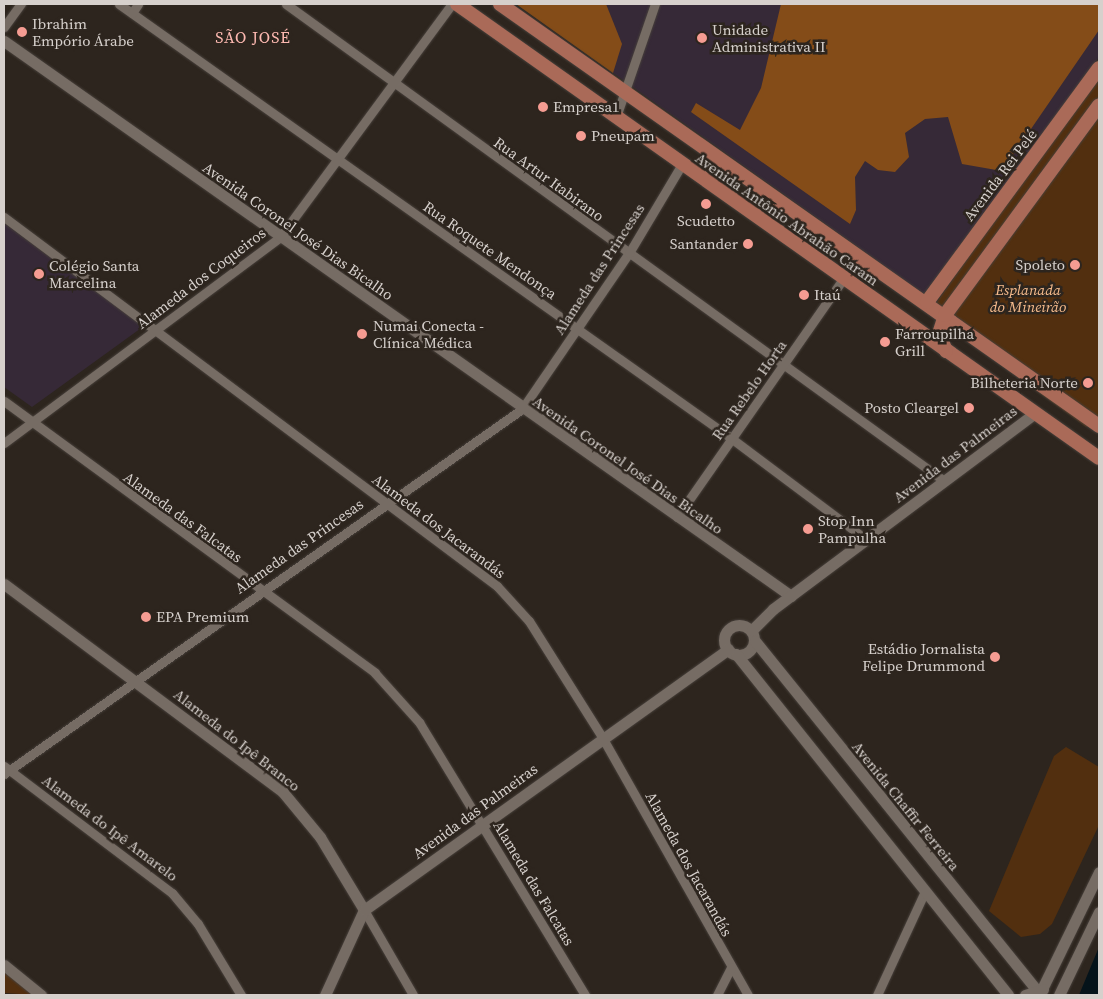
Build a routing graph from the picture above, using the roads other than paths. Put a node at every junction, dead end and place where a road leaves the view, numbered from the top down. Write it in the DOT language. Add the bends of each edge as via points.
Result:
graph roads {
  1 [pos="21,4"];
  2 [pos="118,4"];
  3 [pos="138,4"];
  4 [pos="286,4"];
  5 [pos="452,4"];
  6 [pos="457,4"];
  7 [pos="500,4"];
  8 [pos="656,4"];
  9 [pos="132,13"];
  10 [pos="4,27"];
  11 [pos="4,41"];
  12 [pos="1099,68"];
  13 [pos="1094,79"];
  14 [pos="394,84"];
  15 [pos="626,90"];
  16 [pos="1099,105"];
  17 [pos="616,117"];
  18 [pos="340,161"];
  19 [pos="682,164"];
  20 [pos="1012,186"];
  21 [pos="4,216"];
  22 [pos="1009,225"];
  23 [pos="280,236"];
  24 [pos="629,253"];
  25 [pos="843,279"];
  26 [pos="927,302"];
  27 [pos="945,315"];
  28 [pos="577,328"];
  29 [pos="156,329"];
  30 [pos="946,351"];
  31 [pos="784,364"];
  32 [pos="4,401"];
  33 [pos="522,408"];
  34 [pos="1035,413"];
  35 [pos="30,423"];
  36 [pos="1099,426"];
  37 [pos="731,438"];
  38 [pos="4,443"];
  39 [pos="1099,458"];
  40 [pos="943,480"];
  41 [pos="385,502"];
  42 [pos="677,517"];
  43 [pos="866,540"];
  44 [pos="4,584"];
  45 [pos="259,590"];
  46 [pos="788,598"];
  47 [pos="773,609"];
  48 [pos="740,624"];
  49 [pos="753,635"];
  50 [pos="729,648"];
  51 [pos="136,680"];
  52 [pos="602,737"];
  53 [pos="6,770"];
  54 [pos="482,823"];
  55 [pos="1099,872"];
  56 [pos="925,890"];
  57 [pos="364,910"];
  58 [pos="1099,912"];
  59 [pos="4,965"];
  60 [pos="731,967"];
  61 [pos="1040,989"];
  62 [pos="41,995"];
  63 [pos="241,995"];
  64 [pos="325,995"];
  65 [pos="413,995"];
  66 [pos="585,995"];
  67 [pos="717,995"];
  68 [pos="748,995"];
  69 [pos="877,995"];
  70 [pos="1008,995"];
  71 [pos="1024,995"];
  72 [pos="1053,995"];
  73 [pos="1058,995"];
  1 -- 10 [label="street"];
  2 -- 9 [label="street, Rua Roquete Mendonça"];
  3 -- 9 [label="street"];
  4 -- 14 [label="street, Rua Artur Itabirano"];
  5 -- 14 [label="street, Alameda dos Coqueiros"];
  6 -- 17 [label="main road, Avenida Antônio Abrahão Caram"];
  7 -- 15 [label="main road, Avenida Antônio Abrahão Caram"];
  8 -- 15 [label="street"];
  9 -- 18 [label="street, Rua Roquete Mendonça"];
  11 -- 23 [label="street, Avenida Coronel José Dias Bicalho"];
  12 -- 13 [label="main road, Avenida Rei Pelé"];
  13 -- 20 [label="main road, Avenida Rei Pelé"];
  14 -- 18 [label="street, Alameda dos Coqueiros"];
  14 -- 24 [label="street, Rua Artur Itabirano"];
  15 -- 17 [label="street"];
  15 -- 26 [label="main road, Avenida Antônio Abrahão Caram"];
  16 -- 22 [label="main road"];
  17 -- 19 [label="main road, Avenida Antônio Abrahão Caram"];
  18 -- 23 [label="street, Alameda dos Coqueiros"];
  18 -- 28 [label="street, Rua Roquete Mendonça"];
  19 -- 24 [label="street, Alameda das Princesas"];
  19 -- 25 [label="main road, Avenida Antônio Abrahão Caram"];
  20 -- 22 [label="main road"];
  20 -- 26 [label="main road, Avenida Rei Pelé"];
  21 -- 29 [label="street, Alameda dos Jacarandás"];
  22 -- 27 [label="main road"];
  23 -- 29 [label="street, Alameda dos Coqueiros"];
  23 -- 33 [label="street, Avenida Coronel José Dias Bicalho"];
  24 -- 28 [label="street, Alameda das Princesas"];
  24 -- 31 [label="street, Rua Artur Itabirano"];
  25 -- 30 [label="main road, Avenida Antônio Abrahão Caram"];
  25 -- 31 [label="street, Rua Rebelo Horta"];
  26 -- 27 [label="main road, Avenida Antônio Abrahão Caram"];
  27 -- 30 [label="main road" via="939,334"];
  27 -- 36 [label="main road, Avenida Antônio Abrahão Caram"];
  28 -- 33 [label="street, Alameda das Princesas"];
  28 -- 37 [label="street, Rua Roquete Mendonça"];
  29 -- 35 [label="street, Alameda dos Coqueiros"];
  29 -- 41 [label="street, Alameda dos Jacarandás"];
  30 -- 34 [label="main road, Avenida Antônio Abrahão Caram"];
  31 -- 37 [label="street, Rua Rebelo Horta"];
  31 -- 40 [label="street, Rua Artur Itabirano"];
  32 -- 35 [label="street, Alameda das Falcatas"];
  33 -- 41 [label="street, Alameda das Princesas"];
  33 -- 42 [label="street, Avenida Coronel José Dias Bicalho"];
  34 -- 39 [label="main road, Avenida Antônio Abrahão Caram"];
  34 -- 40 [label="street, Avenida das Palmeiras"];
  35 -- 38 [label="street, Alameda dos Coqueiros"];
  35 -- 45 [label="street, Alameda das Falcatas"];
  37 -- 42 [label="street, Rua Rebelo Horta"];
  37 -- 43 [label="street, Rua Roquete Mendonça"];
  40 -- 43 [label="street, Avenida das Palmeiras"];
  41 -- 45 [label="street, Alameda das Princesas"];
  41 -- 52 [label="street, Alameda dos Jacarandás" via="497,586 529,620"];
  42 -- 46 [label="street, Avenida Coronel José Dias Bicalho"];
  43 -- 46 [label="street, Avenida das Palmeiras"];
  44 -- 51 [label="street, Alameda do Ipê Branco"];
  45 -- 51 [label="street, Alameda das Princesas"];
  45 -- 54 [label="street, Alameda das Falcatas" via="375,673 400,699"];
  46 -- 47 [label="street, Avenida das Palmeiras"];
  47 -- 48 [label="street, Avenida das Palmeiras"];
  47 -- 49 [label="street, Avenida das Palmeiras"];
  48 -- 49 [label="street"];
  48 -- 50 [label="street" via="727,631"];
  49 -- 50 [label="street, Avenida das Palmeiras" via="751,650"];
  49 -- 61 [label="street, Avenida Chaffir Ferreira"];
  50 -- 52 [label="street, Avenida das Palmeiras"];
  50 -- 56 [label="street"];
  51 -- 53 [label="street, Alameda das Princesas"];
  51 -- 57 [label="street, Alameda do Ipê Branco" via="292,801"];
  52 -- 54 [label="street, Avenida das Palmeiras"];
  52 -- 60 [label="street, Alameda dos Jacarandás"];
  53 -- 63 [label="street, Alameda do Ipê Amarelo" via="172,893 198,924"];
  54 -- 57 [label="street, Avenida das Palmeiras"];
  54 -- 66 [label="street, Alameda das Falcatas"];
  55 -- 61 [label="street"];
  56 -- 69 [label="street"];
  56 -- 70 [label="street"];
  57 -- 64 [label="street, Avenida das Palmeiras"];
  57 -- 65 [label="street, Alameda do Ipê Branco"];
  58 -- 73 [label="street"];
  59 -- 62 [label="street"];
  60 -- 67 [label="street"];
  60 -- 68 [label="street, Alameda dos Jacarandás"];
  61 -- 71 [label="street"];
  61 -- 72 [label="street"];
}
